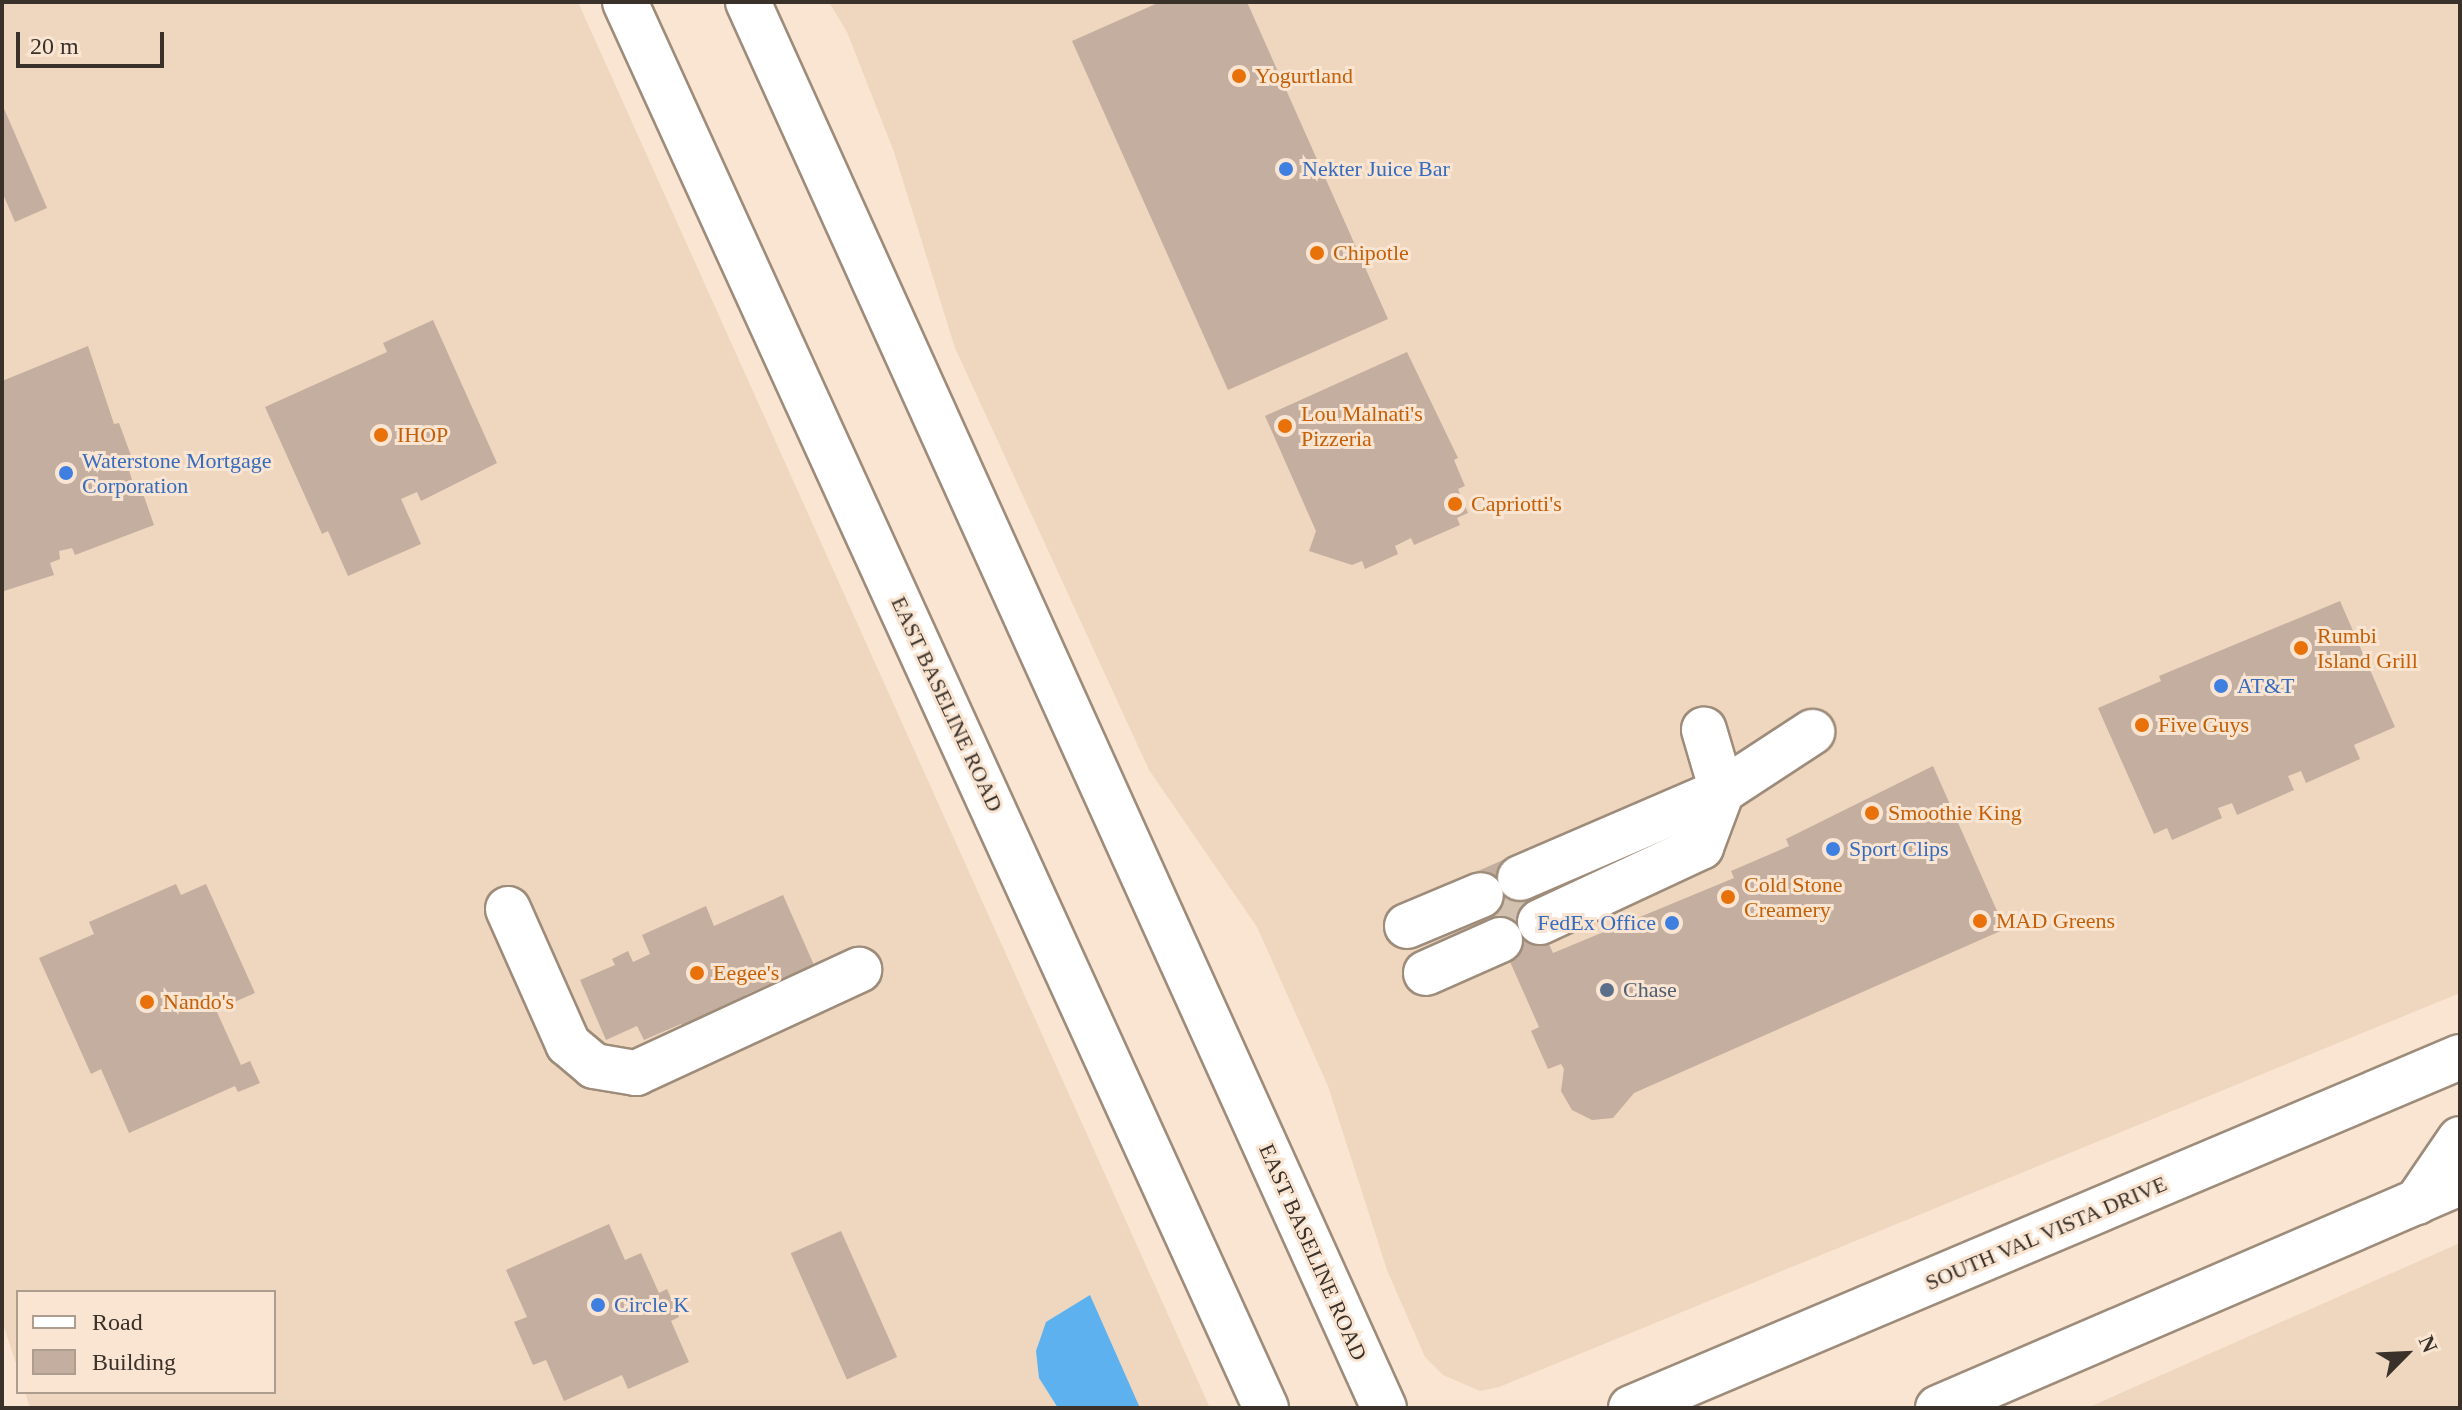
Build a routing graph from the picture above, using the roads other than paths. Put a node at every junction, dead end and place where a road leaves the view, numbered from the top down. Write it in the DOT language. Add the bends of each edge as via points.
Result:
graph roads {
  1 [pos="625,2"];
  2 [pos="748,2"];
  3 [pos="1704,730"];
  4 [pos="1812,732"];
  5 [pos="1718,807"];
  6 [pos="1530,901"];
  7 [pos="508,909"];
  8 [pos="1490,918"];
  9 [pos="1417,950"];
  10 [pos="859,970"];
  11 [pos="2460,1057"];
  12 [pos="2460,1139"];
  13 [pos="2460,1183"];
  14 [pos="2417,1202"];
  15 [pos="1266,1408"];
  16 [pos="1384,1408"];
  17 [pos="1631,1408"];
  18 [pos="1938,1408"];
  1 -- 15 [label="main road, EAST BASELINE ROAD"];
  2 -- 16 [label="main road, EAST BASELINE ROAD"];
  3 -- 5 [label="main road"];
  4 -- 5 [label="main road"];
  5 -- 6 [label="main road"];
  7 -- 10 [label="main road" via="568,1044 594,1066 636,1073"];
  8 -- 9 [label="main road"];
  11 -- 17 [label="main road, SOUTH VAL VISTA DRIVE"];
  12 -- 14 [label="main road"];
  13 -- 14 [label="main road"];
  14 -- 18 [label="main road"];
}
